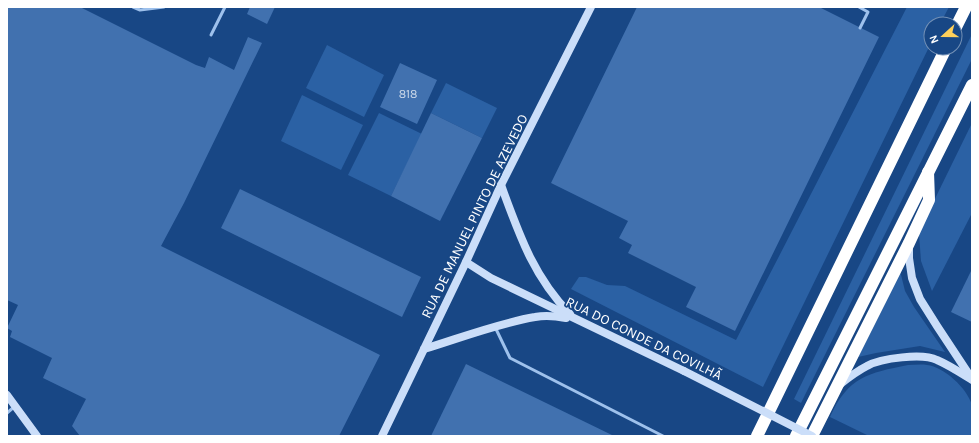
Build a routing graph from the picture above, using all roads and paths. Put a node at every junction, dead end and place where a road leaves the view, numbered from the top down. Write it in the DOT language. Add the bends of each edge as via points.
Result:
graph roads {
  1 [pos="134,7"];
  2 [pos="164,7"];
  3 [pos="224,7"];
  4 [pos="591,7"];
  5 [pos="859,7"];
  6 [pos="966,7"];
  7 [pos="962,16"];
  8 [pos="860,28"];
  9 [pos="211,35"];
  10 [pos="942,56"];
  11 [pos="972,85"];
  12 [pos="928,171"];
  13 [pos="501,185"];
  14 [pos="909,243"];
  15 [pos="466,262"];
  16 [pos="575,319"];
  17 [pos="495,327"];
  18 [pos="424,349"];
  19 [pos="972,380"];
  20 [pos="838,385"];
  21 [pos="7,395"];
  22 [pos="15,406"];
  23 [pos="7,413"];
  24 [pos="37,436"];
  25 [pos="382,436"];
  26 [pos="663,436"];
  27 [pos="757,436"];
  28 [pos="796,436"];
  29 [pos="812,436"];
  1 -- 2 [label="lane" via="140,10"];
  3 -- 9 [label="lane"];
  4 -- 13 [label="main road, RUA DE MANUEL PINTO DE AZEVEDO"];
  5 -- 8 [label="lane" via="868,12"];
  6 -- 7 [label="highway"];
  10 -- 27 [label="highway"];
  11 -- 12 [label="highway"];
  12 -- 14 [label="highway" via="929,200"];
  12 -- 28 [label="highway"];
  13 -- 15 [label="main road, RUA DE MANUEL PINTO DE AZEVEDO"];
  13 -- 16 [label="main road" via="530,259 549,290"];
  14 -- 19 [label="main road" via="912,278 920,299"];
  14 -- 20 [label="highway"];
  15 -- 16 [label="main road, RUA DO CONDE DA COVILHÃ" via="491,278"];
  15 -- 18 [label="main road, RUA DE MANUEL PINTO DE AZEVEDO"];
  16 -- 17 [label="main road" via="536,317"];
  16 -- 29 [label="main road, RUA DO CONDE DA COVILHÃ, bridge"];
  17 -- 18 [label="main road"];
  17 -- 26 [label="lane" via="510,358"];
  18 -- 25 [label="main road, RUA DE MANUEL PINTO DE AZEVEDO"];
  19 -- 20 [label="main road" via="936,359 914,356 868,365"];
  20 -- 29 [label="highway"];
  21 -- 22 [label="main road"];
  22 -- 23 [label="lane"];
  22 -- 24 [label="main road"];
}
